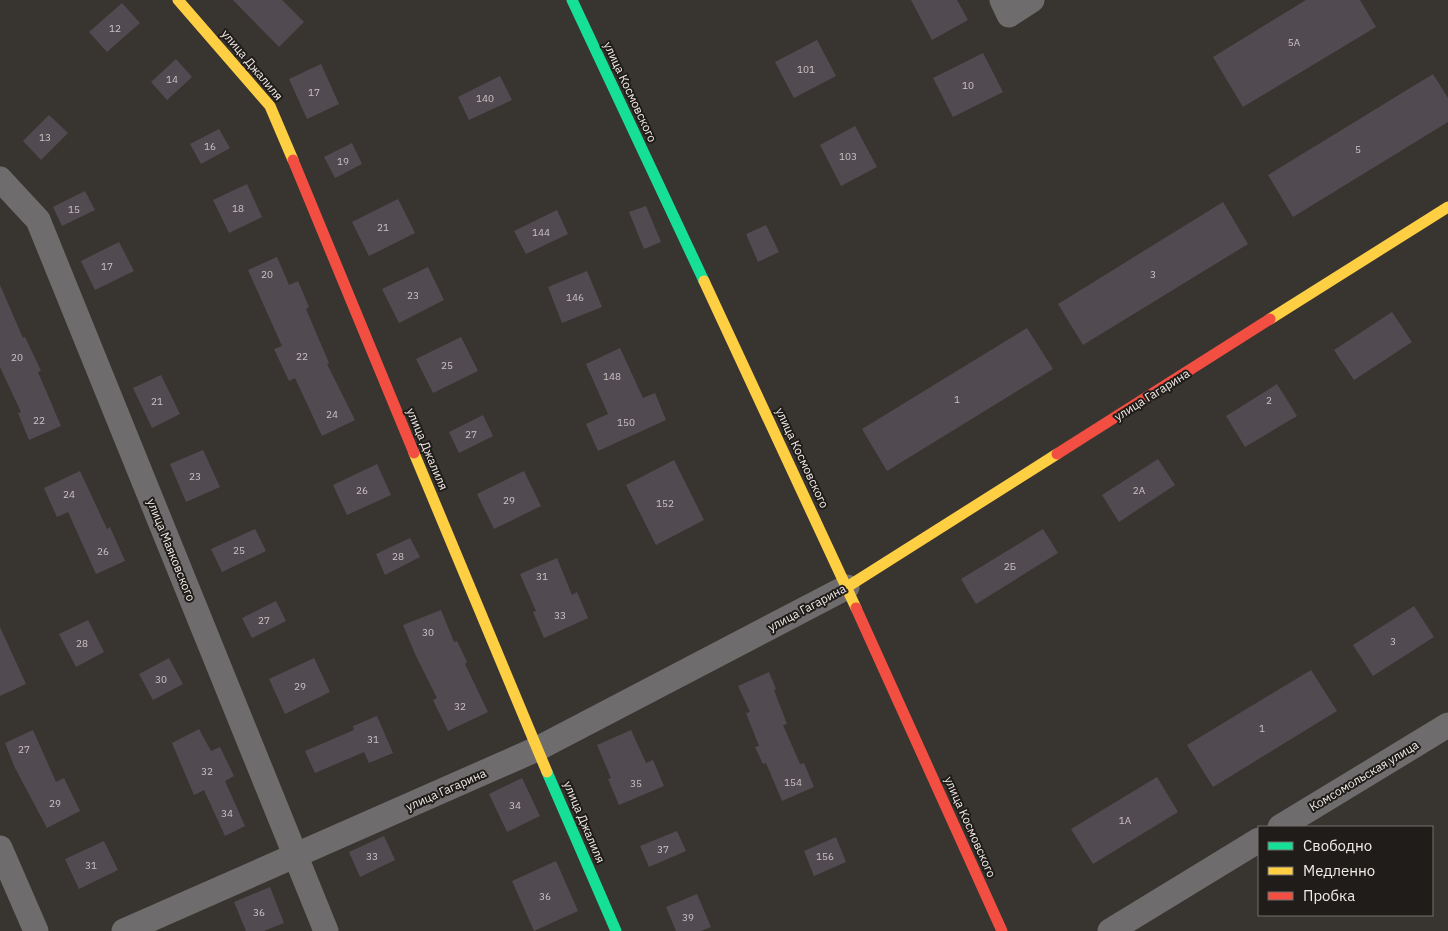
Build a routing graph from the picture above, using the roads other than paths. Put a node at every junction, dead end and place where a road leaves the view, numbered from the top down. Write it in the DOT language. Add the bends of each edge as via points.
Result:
graph roads {
  1 [pos="178,0"];
  2 [pos="572,0"];
  3 [pos="1032,0"];
  4 [pos="1005,7"];
  5 [pos="0,179"];
  6 [pos="1448,207"];
  7 [pos="847,587"];
  8 [pos="1448,725"];
  9 [pos="537,750"];
  10 [pos="1282,826"];
  11 [pos="1258,841"];
  12 [pos="0,848"];
  13 [pos="295,857"];
  14 [pos="36,931"];
  15 [pos="124,931"];
  16 [pos="326,931"];
  17 [pos="616,931"];
  18 [pos="1002,931"];
  19 [pos="1110,931"];
  1 -- 9 [label="street, улица Джалиля" via="270,106"];
  2 -- 7 [label="street, улица Космовского"];
  3 -- 4 [label="street"];
  5 -- 13 [label="street, улица Маяковского" via="38,220"];
  6 -- 7 [label="street, улица Гагарина"];
  7 -- 9 [label="street, улица Гагарина"];
  7 -- 18 [label="street, улица Космовского"];
  8 -- 10 [label="street, Комсомольская улица"];
  9 -- 13 [label="street, улица Гагарина"];
  9 -- 17 [label="street, улица Джалиля"];
  11 -- 19 [label="street"];
  12 -- 14 [label="street"];
  13 -- 15 [label="street, улица Гагарина"];
  13 -- 16 [label="street, улица Маяковского"];
}
